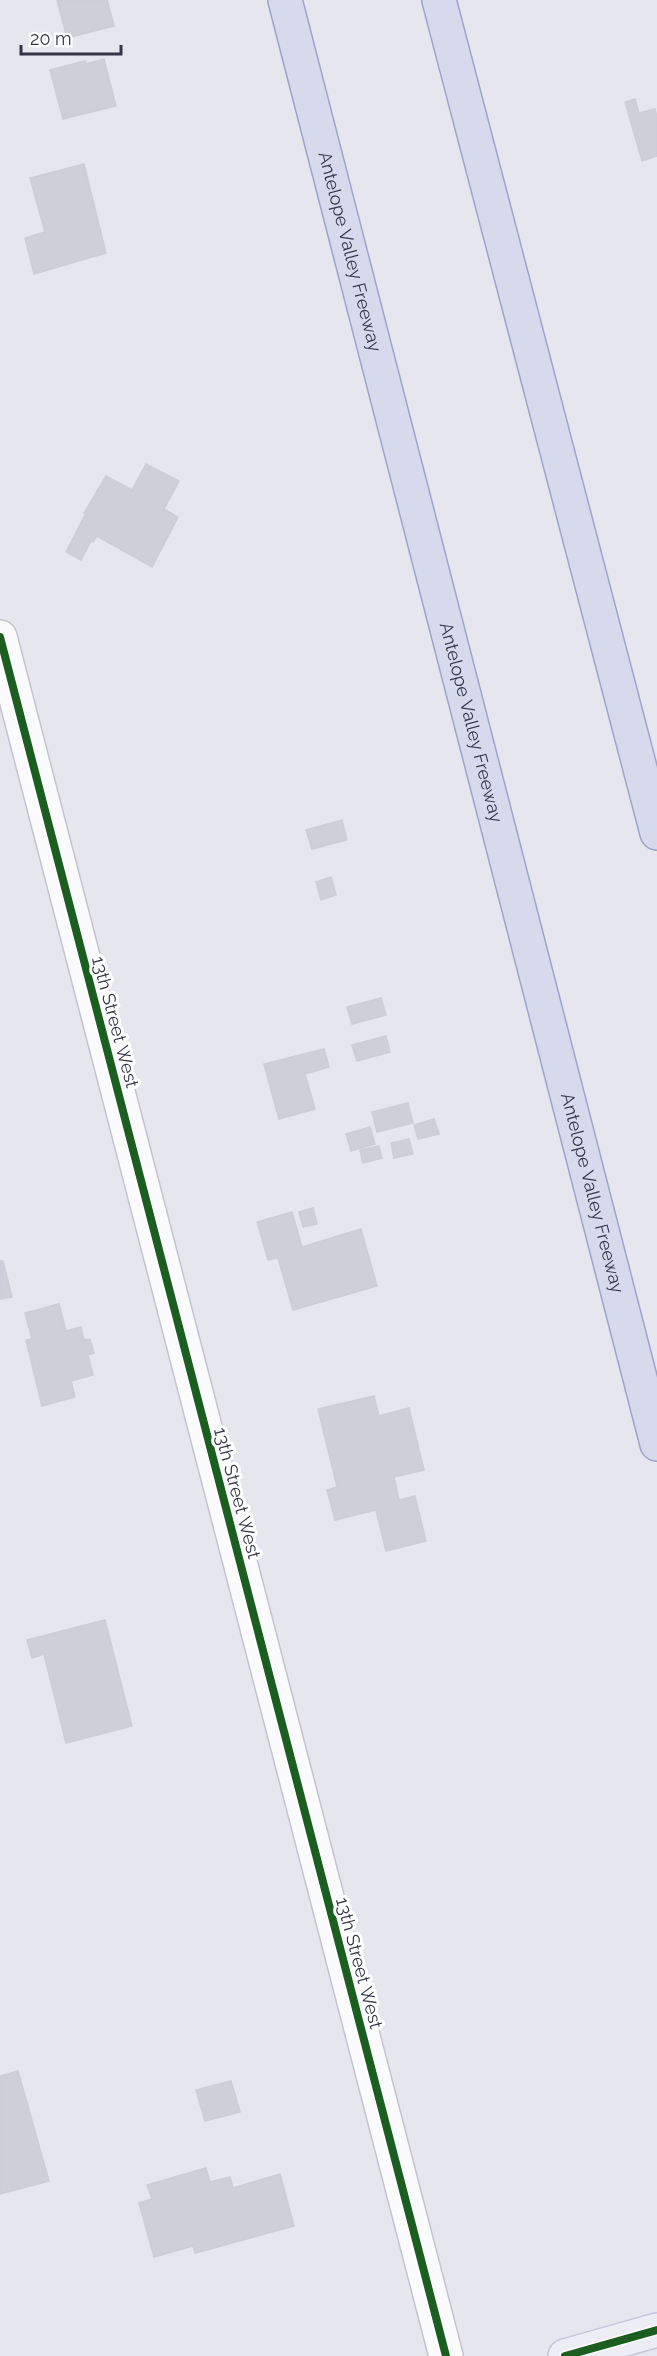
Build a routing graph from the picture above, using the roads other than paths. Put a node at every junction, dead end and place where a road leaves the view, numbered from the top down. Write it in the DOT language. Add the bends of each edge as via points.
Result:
graph roads {
  1 [pos="285,0"];
  2 [pos="439,0"];
  3 [pos="0,637"];
  4 [pos="657,833"];
  5 [pos="657,1444"];
  6 [pos="657,2330"];
  7 [pos="446,2356"];
  8 [pos="565,2356"];
  1 -- 5 [label="highway, Antelope Valley Freeway"];
  2 -- 4 [label="highway"];
  3 -- 7 [label="street, 13th Street West"];
  6 -- 8 [label="street"];
}
